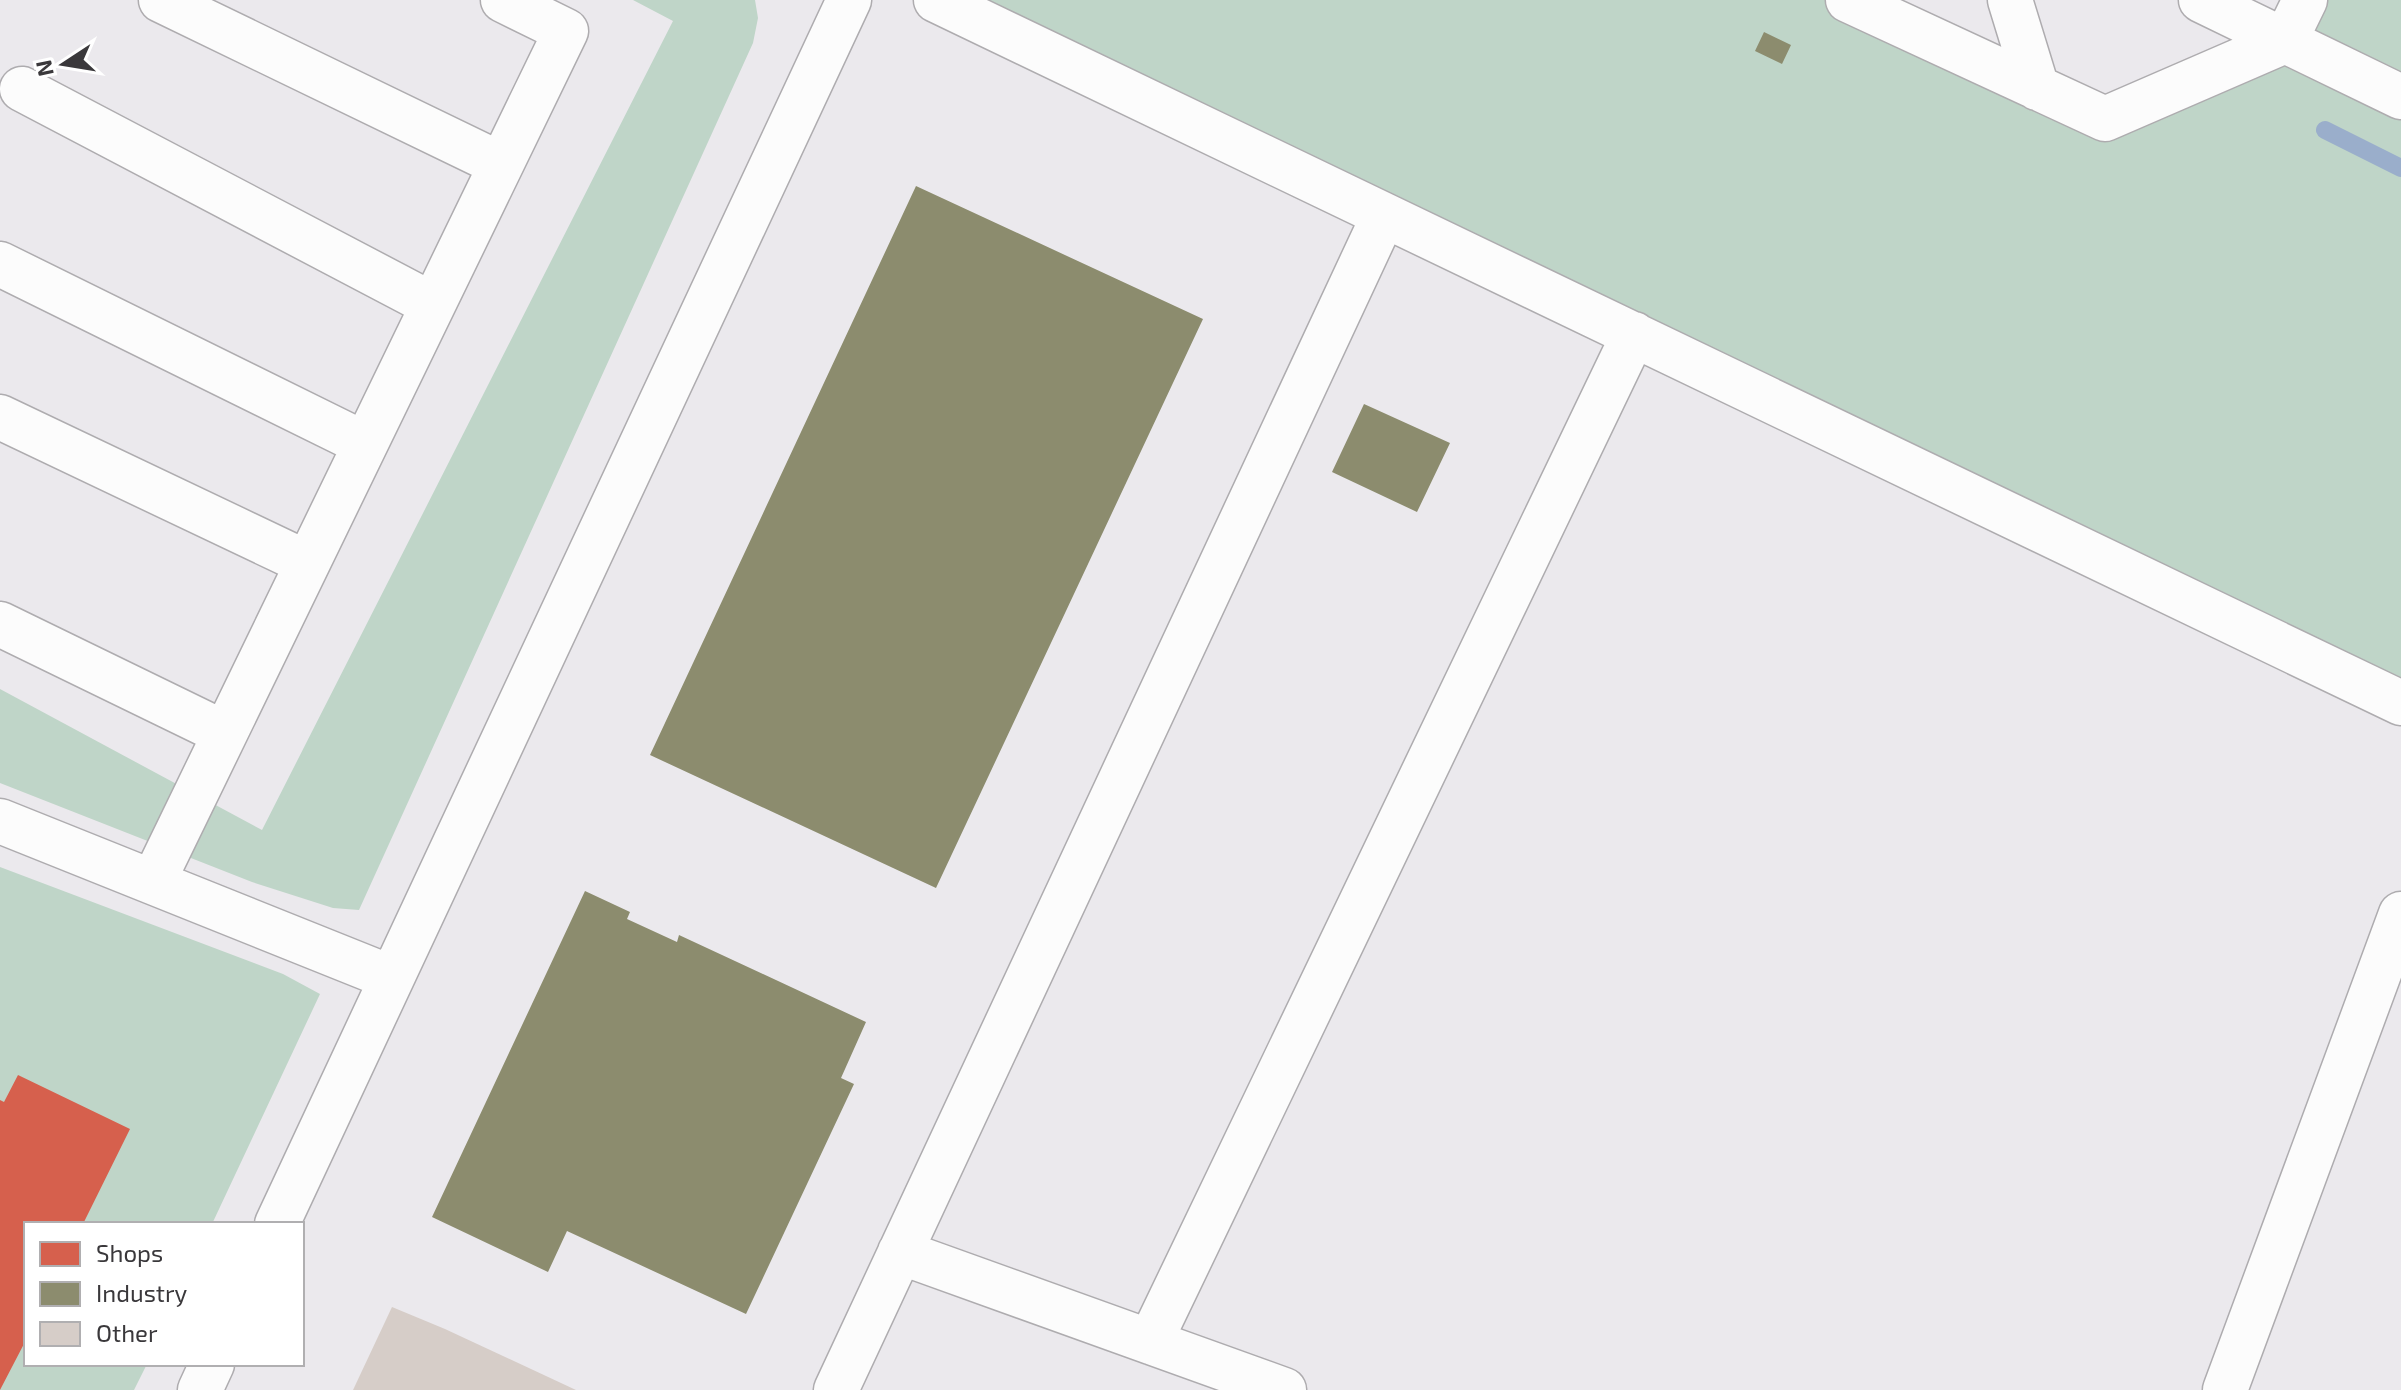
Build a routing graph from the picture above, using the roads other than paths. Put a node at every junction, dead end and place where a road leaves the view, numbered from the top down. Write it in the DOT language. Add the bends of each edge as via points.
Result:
graph roads {
  1 [pos="161,0"];
  2 [pos="503,0"];
  3 [pos="849,0"];
  4 [pos="936,0"];
  5 [pos="1848,0"];
  6 [pos="2010,0"];
  7 [pos="2201,0"];
  8 [pos="2305,0"];
  9 [pos="1925,20"];
  10 [pos="2285,41"];
  11 [pos="2037,88"];
  12 [pos="22,89"];
  13 [pos="2401,97"];
  14 [pos="500,164"];
  15 [pos="1384,215"];
  16 [pos="0,264"];
  17 [pos="433,305"];
  18 [pos="1634,334"];
  19 [pos="0,417"];
  20 [pos="365,444"];
  21 [pos="307,563"];
  22 [pos="0,624"];
  23 [pos="2401,703"];
  24 [pos="224,733"];
  25 [pos="0,821"];
  26 [pos="153,882"];
  27 [pos="2401,914"];
  28 [pos="392,978"];
  29 [pos="278,1222"];
  30 [pos="900,1252"];
  31 [pos="1150,1342"];
  32 [pos="211,1366"];
  33 [pos="200,1390"];
  34 [pos="836,1390"];
  35 [pos="1284,1390"];
  36 [pos="2225,1390"];
  1 -- 14 [label="lane"];
  2 -- 14 [label="lane" via="566,31"];
  3 -- 28 [label="lane"];
  4 -- 15 [label="lane"];
  5 -- 9 [label="lane"];
  6 -- 11 [label="lane"];
  7 -- 10 [label="lane"];
  8 -- 10 [label="lane"];
  9 -- 11 [label="lane"];
  10 -- 11 [label="lane" via="2105,119"];
  10 -- 13 [label="lane"];
  12 -- 17 [label="lane"];
  14 -- 17 [label="lane"];
  15 -- 18 [label="lane"];
  15 -- 30 [label="lane"];
  16 -- 20 [label="lane"];
  17 -- 20 [label="lane"];
  18 -- 23 [label="lane"];
  18 -- 31 [label="lane"];
  19 -- 21 [label="lane"];
  20 -- 21 [label="lane"];
  21 -- 24 [label="lane"];
  22 -- 24 [label="lane"];
  24 -- 26 [label="lane"];
  25 -- 26 [label="lane"];
  26 -- 28 [label="lane"];
  27 -- 36 [label="lane"];
  28 -- 29 [label="lane"];
  30 -- 31 [label="lane"];
  30 -- 34 [label="lane"];
  31 -- 35 [label="lane"];
  32 -- 33 [label="lane"];
}
